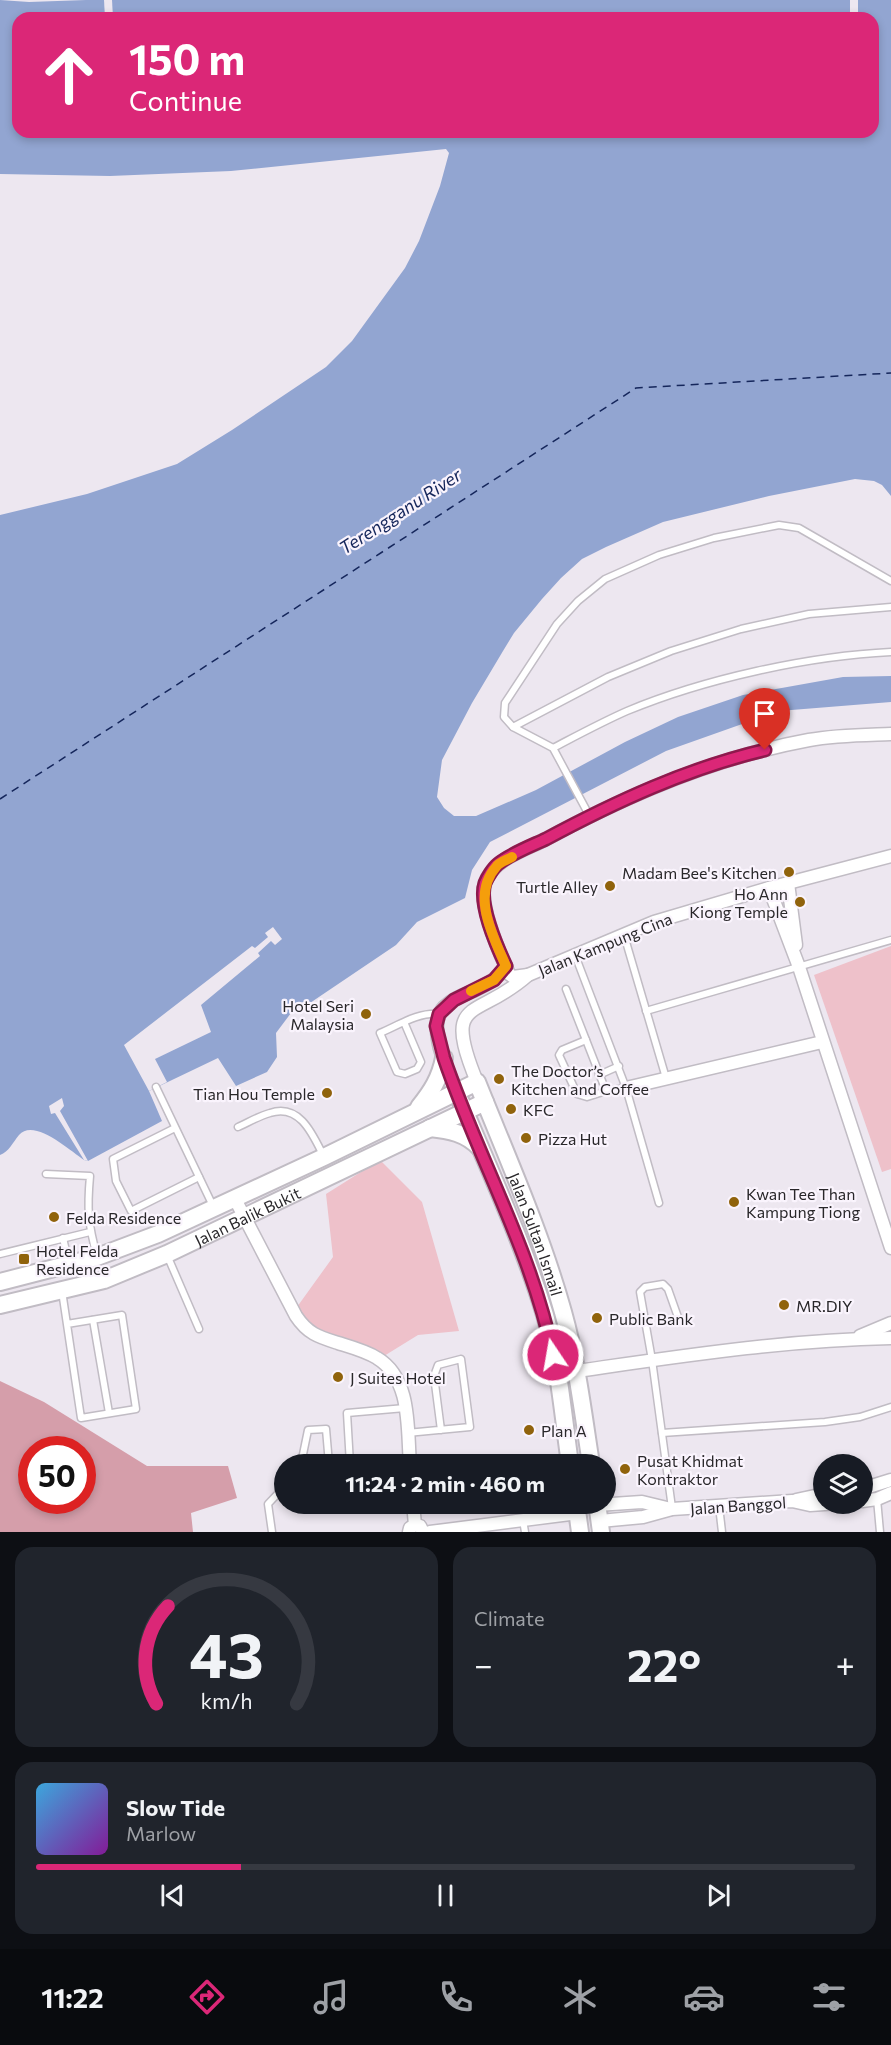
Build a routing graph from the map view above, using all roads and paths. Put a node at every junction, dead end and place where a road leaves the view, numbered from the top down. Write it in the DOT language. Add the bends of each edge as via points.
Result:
graph roads {
  1 [pos="891,581"];
  2 [pos="891,607"];
  3 [pos="891,652"];
  4 [pos="513,727"];
  5 [pos="891,734"];
  6 [pos="553,748"];
  7 [pos="589,815"];
  8 [pos="891,856"];
  9 [pos="788,883"];
  10 [pos="769,888"];
  11 [pos="624,934"];
  12 [pos="891,940"];
  13 [pos="575,955"];
  14 [pos="506,966"];
  15 [pos="799,967"];
  16 [pos="528,975"];
  17 [pos="566,989"];
  18 [pos="646,1011"];
  19 [pos="439,1014"];
  20 [pos="404,1022"];
  21 [pos="586,1040"];
  22 [pos="822,1042"];
  23 [pos="444,1058"];
  24 [pos="619,1066"];
  25 [pos="599,1075"];
  26 [pos="666,1078"];
  27 [pos="477,1082"];
  28 [pos="156,1087"];
  29 [pos="626,1088"];
  30 [pos="457,1091"];
  31 [pos="606,1091"];
  32 [pos="485,1102"];
  33 [pos="465,1111"];
  34 [pos="414,1112"];
  35 [pos="238,1127"];
  36 [pos="175,1128"];
  37 [pos="430,1128"];
  38 [pos="480,1148"];
  39 [pos="324,1157"];
  40 [pos="46,1174"];
  41 [pos="199,1177"];
  42 [pos="235,1199"];
  43 [pos="659,1203"];
  44 [pos="214,1209"];
  45 [pos="245,1218"];
  46 [pos="90,1232"];
  47 [pos="63,1238"];
  48 [pos="891,1248"];
  49 [pos="0,1254"];
  50 [pos="167,1254"];
  51 [pos="97,1257"];
  52 [pos="70,1264"];
  53 [pos="0,1282"];
  54 [pos="62,1290"];
  55 [pos="0,1305"];
  56 [pos="93,1320"];
  57 [pos="679,1320"];
  58 [pos="891,1323"];
  59 [pos="67,1324"];
  60 [pos="199,1329"];
  61 [pos="891,1338"];
  62 [pos="850,1339"];
  63 [pos="652,1360"];
  64 [pos="577,1371"];
  65 [pos="891,1407"];
  66 [pos="405,1408"];
  67 [pos="109,1413"];
  68 [pos="441,1430"];
  69 [pos="662,1432"];
  70 [pos="407,1433"];
  71 [pos="303,1454"];
  72 [pos="328,1454"];
  73 [pos="349,1454"];
  74 [pos="409,1454"];
  75 [pos="569,1454"];
  76 [pos="589,1454"];
  77 [pos="891,1480"];
  78 [pos="873,1486"];
  79 [pos="891,1493"];
  80 [pos="813,1496"];
  81 [pos="274,1498"];
  82 [pos="877,1499"];
  83 [pos="873,1500"];
  84 [pos="792,1501"];
  85 [pos="813,1504"];
  86 [pos="719,1505"];
  87 [pos="672,1509"];
  88 [pos="414,1514"];
  89 [pos="559,1514"];
  90 [pos="578,1514"];
  91 [pos="599,1515"];
  92 [pos="524,1526"];
  93 [pos="416,1530"];
  94 [pos="272,1532"];
  95 [pos="430,1532"];
  96 [pos="580,1532"];
  97 [pos="722,1532"];
  98 [pos="880,1532"];
  1 -- 4 [label="lane" via="799,528 779,525 714,538 659,555 605,579 557,624 505,703 504,717"];
  2 -- 4 [label="lane" via="809,614 741,629 671,651 608,676"];
  3 -- 6 [label="lane" via="818,659 684,691 627,711"];
  4 -- 6 [label="lane"];
  5 -- 7 [label="street" via="811,740 742,755"];
  6 -- 7 [label="lane"];
  7 -- 14 [label="street" via="497,865 485,883 483,897 492,934"];
  8 -- 9 [label="street, Jalan Kampung Cina"];
  9 -- 10 [label="street, Jalan Kampung Cina"];
  9 -- 15 [label="street"];
  10 -- 11 [label="street, Jalan Kampung Cina"];
  10 -- 15 [label="street"];
  11 -- 13 [label="street, Jalan Kampung Cina"];
  11 -- 18 [label="lane"];
  12 -- 15 [label="lane"];
  13 -- 16 [label="street, Jalan Kampung Cina"];
  13 -- 24 [label="lane"];
  14 -- 16 [label="street" via="513,977"];
  14 -- 19 [label="street" via="494,980 454,1000"];
  15 -- 18 [label="lane"];
  15 -- 22 [label="street"];
  16 -- 27 [label="street, Jalan Kampung Cina" via="513,988 466,1014 462,1040"];
  17 -- 21 [label="lane"];
  18 -- 26 [label="lane"];
  19 -- 20 [label="lane" via="426,1013"];
  19 -- 23 [label="street" via="436,1026"];
  20 -- 20 [label="lane" via="421,1062 417,1069 405,1074 397,1071 380,1036"];
  21 -- 25 [label="lane"];
  21 -- 31 [label="lane" via="559,1055 577,1094 587,1097"];
  22 -- 26 [label="street"];
  22 -- 48 [label="street"];
  23 -- 30 [label="street"];
  23 -- 34 [label="main road" via="435,1086"];
  24 -- 25 [label="lane"];
  24 -- 29 [label="lane"];
  25 -- 31 [label="lane"];
  26 -- 29 [label="street"];
  27 -- 30 [label="main road, Jalan Balik Bukit"];
  27 -- 32 [label="main road, Jalan Sultan Ismail"];
  28 -- 36 [label="lane"];
  29 -- 31 [label="lane"];
  29 -- 43 [label="lane"];
  30 -- 33 [label="main road, Jalan Sultan Ismail"];
  30 -- 34 [label="main road, Jalan Balik Bukit"];
  32 -- 33 [label="main road, Jalan Balik Bukit"];
  32 -- 64 [label="main road, Jalan Sultan Ismail" via="544,1252"];
  33 -- 37 [label="main road, Jalan Balik Bukit"];
  33 -- 38 [label="main road, Jalan Sultan Ismail"];
  34 -- 39 [label="main road, Jalan Balik Bukit"];
  35 -- 39 [label="lane" via="270,1113 290,1113 308,1127"];
  36 -- 41 [label="lane"];
  36 -- 41 [label="lane" via="113,1159 116,1181 131,1211"];
  37 -- 38 [label="main road" via="452,1131"];
  37 -- 45 [label="main road, Jalan Balik Bukit"];
  38 -- 75 [label="main road, Jalan Sultan Ismail" via="526,1259 545,1317"];
  39 -- 42 [label="main road, Jalan Balik Bukit"];
  40 -- 46 [label="lane" via="90,1176"];
  41 -- 44 [label="lane"];
  42 -- 44 [label="main road, Jalan Balik Bukit"];
  42 -- 45 [label="street"];
  44 -- 51 [label="main road, Jalan Balik Bukit"];
  45 -- 50 [label="main road, Jalan Balik Bukit"];
  45 -- 66 [label="street" via="304,1328 387,1364 402,1389"];
  46 -- 47 [label="lane"];
  46 -- 51 [label="lane"];
  47 -- 49 [label="lane"];
  47 -- 52 [label="lane"];
  50 -- 54 [label="main road, Jalan Balik Bukit" via="104,1280"];
  50 -- 60 [label="lane"];
  51 -- 52 [label="main road, Jalan Balik Bukit"];
  52 -- 53 [label="main road, Jalan Balik Bukit"];
  54 -- 55 [label="main road, Jalan Balik Bukit"];
  54 -- 59 [label="lane"];
  56 -- 59 [label="lane"];
  56 -- 67 [label="lane"];
  56 -- 67 [label="lane" via="122,1315 136,1409"];
  57 -- 63 [label="lane" via="663,1284 645,1287 640,1292"];
  58 -- 62 [label="street"];
  59 -- 67 [label="lane" via="81,1418"];
  61 -- 62 [label="street"];
  62 -- 63 [label="street" via="733,1348"];
  63 -- 64 [label="street"];
  63 -- 69 [label="lane"];
  64 -- 76 [label="main road, Jalan Sultan Ismail"];
  65 -- 69 [label="lane" via="825,1422"];
  66 -- 70 [label="street"];
  66 -- 73 [label="lane" via="347,1413"];
  68 -- 68 [label="lane" via="434,1376 438,1365 461,1359 470,1427"];
  68 -- 70 [label="lane"];
  69 -- 87 [label="lane"];
  70 -- 74 [label="street"];
  71 -- 72 [label="lane" via="308,1430 326,1429"];
  77 -- 78 [label="street"];
  79 -- 82 [label="street"];
  80 -- 84 [label="street"];
  81 -- 94 [label="lane" via="268,1504"];
  82 -- 83 [label="street"];
  82 -- 98 [label="lane"];
  84 -- 85 [label="street, Jalan Banggol"];
  84 -- 86 [label="street, Jalan Banggol"];
  86 -- 87 [label="street, Jalan Banggol"];
  86 -- 97 [label="lane"];
  87 -- 91 [label="street, Jalan Banggol" via="642,1502"];
  88 -- 93 [label="street"];
  89 -- 92 [label="street"];
  90 -- 96 [label="main road"];
  92 -- 95 [label="street"];
}
